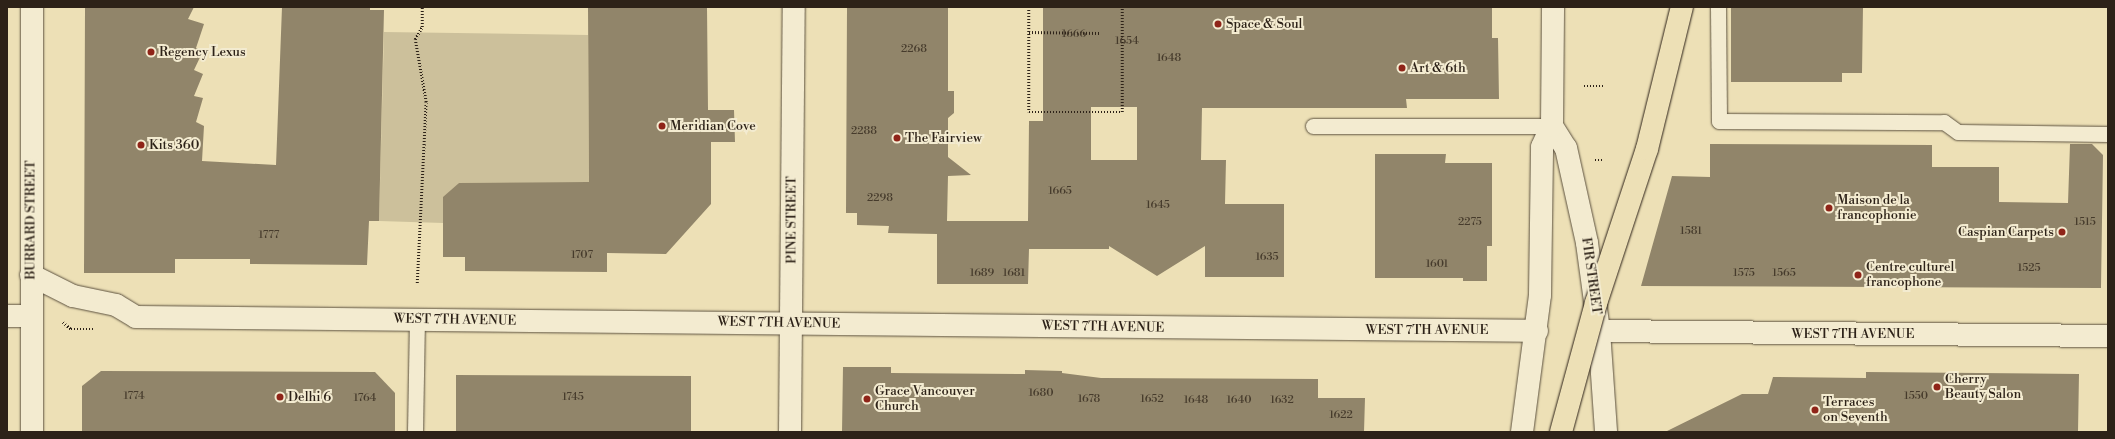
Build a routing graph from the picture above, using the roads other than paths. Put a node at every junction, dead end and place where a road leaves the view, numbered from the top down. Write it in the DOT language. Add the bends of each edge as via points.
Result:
graph roads {
  1 [pos="32,7"];
  2 [pos="794,7"];
  3 [pos="1553,7"];
  4 [pos="1682,7"];
  5 [pos="1718,7"];
  6 [pos="1313,126"];
  7 [pos="1552,126"];
  8 [pos="2108,134"];
  9 [pos="31,276"];
  10 [pos="7,316"];
  11 [pos="31,316"];
  12 [pos="417,319"];
  13 [pos="791,324"];
  14 [pos="1537,331"];
  15 [pos="1599,332"];
  16 [pos="2108,336"];
  17 [pos="32,432"];
  18 [pos="414,432"];
  19 [pos="790,432"];
  20 [pos="1522,432"];
  21 [pos="1561,432"];
  22 [pos="1606,432"];
  1 -- 9 [label="street, BURRARD STREET"];
  2 -- 13 [label="street, PINE STREET"];
  3 -- 7 [label="street, FIR STREET"];
  4 -- 21 [label="highway, bridge" via="1647,149 1596,303"];
  5 -- 8 [label="lane" via="1719,122 1944,122 1958,132"];
  6 -- 7 [label="lane"];
  7 -- 14 [label="street, FIR STREET" via="1542,147 1540,295"];
  7 -- 15 [label="street, FIR STREET" via="1567,155 1587,243"];
  9 -- 11 [label="street, BURRARD STREET"];
  9 -- 12 [label="street, WEST 7TH AVENUE" via="83,300 116,305 136,317"];
  10 -- 11 [label="street"];
  11 -- 17 [label="street, BURRARD STREET"];
  12 -- 13 [label="street, WEST 7TH AVENUE"];
  12 -- 18 [label="lane"];
  13 -- 14 [label="street, WEST 7TH AVENUE"];
  13 -- 19 [label="street, PINE STREET"];
  14 -- 20 [label="street, FIR STREET"];
  15 -- 16 [label="street, WEST 7TH AVENUE"];
  15 -- 22 [label="street, FIR STREET"];
}
